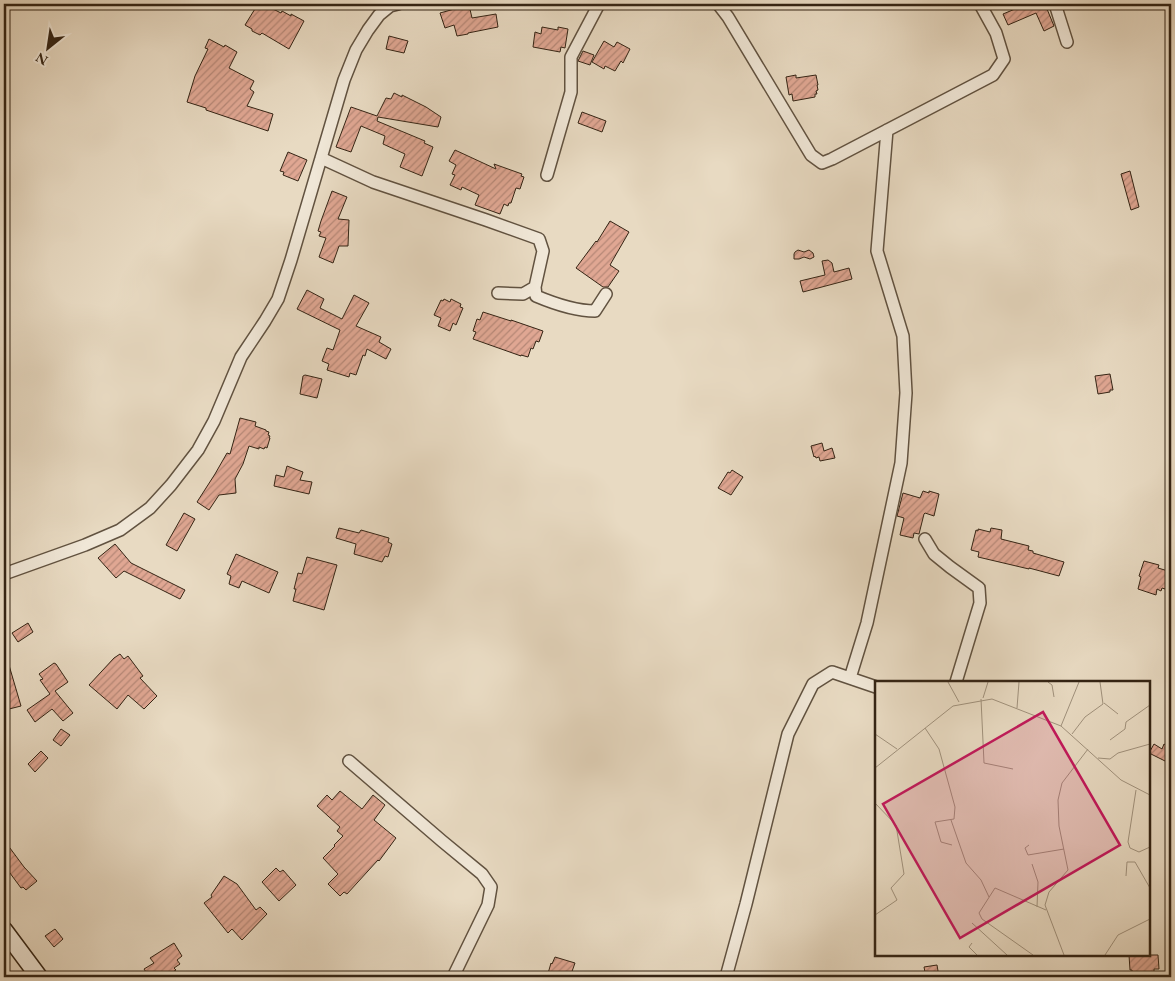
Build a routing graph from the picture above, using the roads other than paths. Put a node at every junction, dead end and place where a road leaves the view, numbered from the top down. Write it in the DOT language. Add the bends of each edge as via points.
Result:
graph roads {
  1 [pos="398,4"];
  2 [pos="599,4"];
  3 [pos="718,4"];
  4 [pos="980,4"];
  5 [pos="1056,4"];
  6 [pos="1067,42"];
  7 [pos="887,130"];
  8 [pos="321,158"];
  9 [pos="547,174"];
  10 [pos="535,287"];
  11 [pos="498,293"];
  12 [pos="606,294"];
  13 [pos="925,539"];
  14 [pos="4,574"];
  15 [pos="850,678"];
  16 [pos="956,681"];
  17 [pos="875,687"];
  18 [pos="349,761"];
  19 [pos="4,930"];
  20 [pos="39,977"];
  21 [pos="453,977"];
  22 [pos="726,977"];
  1 -- 8 [label="street" via="379,15 356,50"];
  2 -- 9 [label="street" via="571,57 571,92"];
  3 -- 7 [label="street" via="810,154 822,163"];
  4 -- 7 [label="street" via="996,33 1004,59 993,75"];
  5 -- 6 [label="street"];
  7 -- 15 [label="street" via="877,252 902,336 905,402 901,464 867,622"];
  8 -- 10 [label="street" via="373,182 539,239 543,251"];
  8 -- 14 [label="street" via="278,298 241,357 198,450 150,508 120,530"];
  10 -- 11 [label="street" via="523,294"];
  10 -- 12 [label="street" via="536,296 581,311 595,311"];
  13 -- 16 [label="street" via="934,554 979,588 980,603"];
  15 -- 17 [label="street"];
  15 -- 22 [label="street" via="832,672 813,684 788,734"];
  18 -- 21 [label="street" via="482,874 491,887 488,905"];
  19 -- 20 [label="street"];
}
